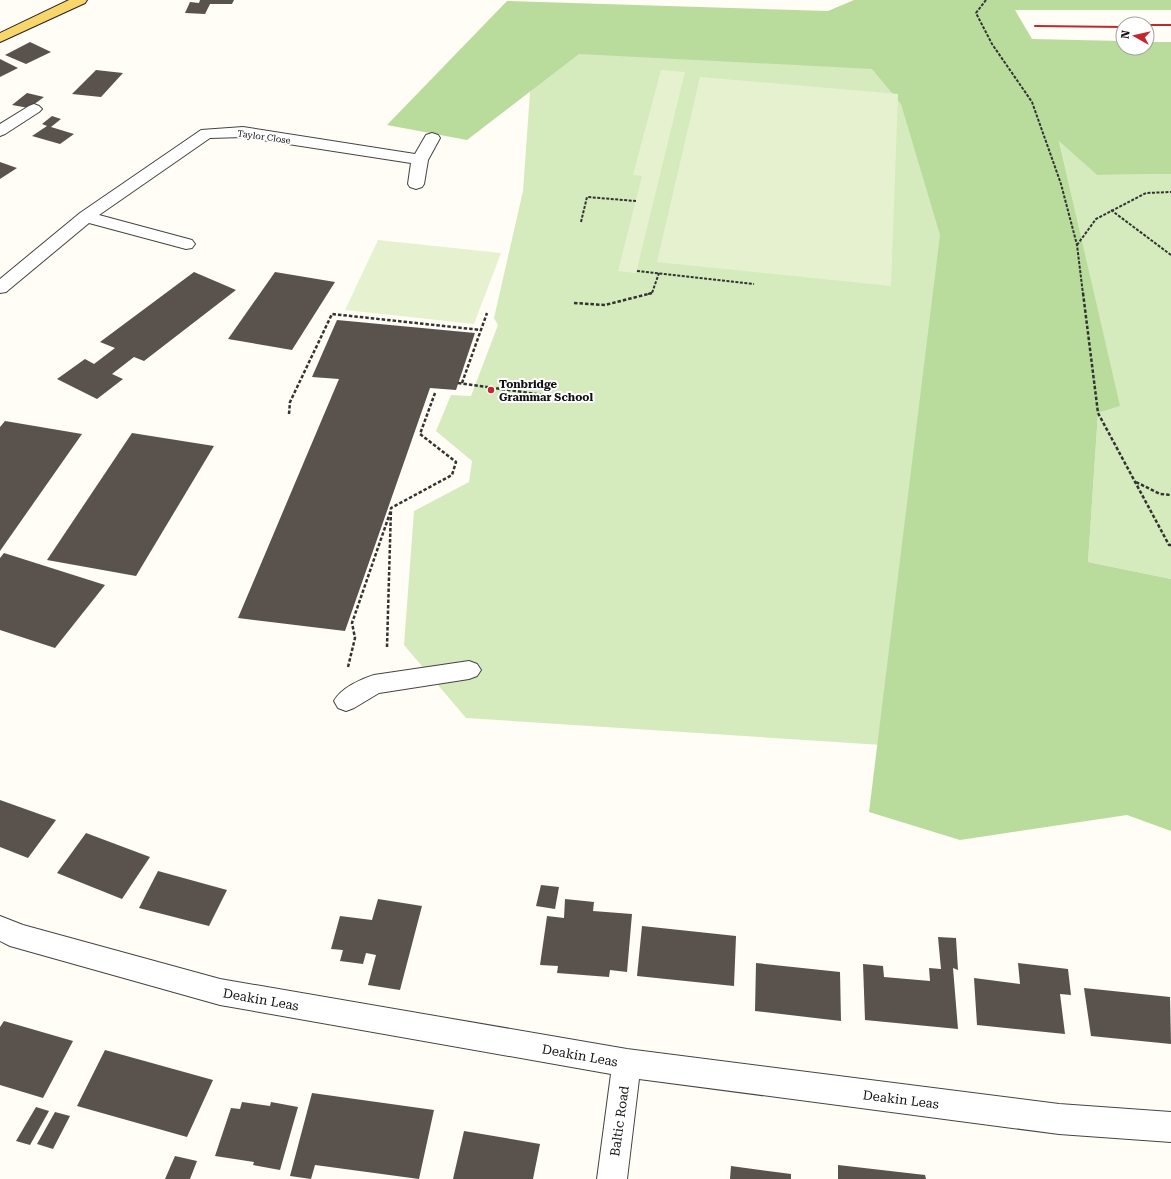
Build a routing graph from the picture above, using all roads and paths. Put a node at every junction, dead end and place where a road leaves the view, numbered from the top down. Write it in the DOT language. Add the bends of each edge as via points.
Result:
graph roads {
  1 [pos="80,0"];
  2 [pos="986,0"];
  3 [pos="0,38"];
  4 [pos="34,109"];
  5 [pos="0,132"];
  6 [pos="432,138"];
  7 [pos="420,160"];
  8 [pos="416,184"];
  9 [pos="1171,192"];
  10 [pos="636,201"];
  11 [pos="1111,210"];
  12 [pos="86,217"];
  13 [pos="581,222"];
  14 [pos="186,244"];
  15 [pos="1077,245"];
  16 [pos="1171,255"];
  17 [pos="637,271"];
  18 [pos="659,273"];
  19 [pos="754,284"];
  20 [pos="0,288"];
  21 [pos="574,303"];
  22 [pos="487,313"];
  23 [pos="481,330"];
  24 [pos="458,383"];
  25 [pos="462,384"];
  26 [pos="435,393"];
  27 [pos="544,395"];
  28 [pos="288,414"];
  29 [pos="1136,482"];
  30 [pos="1171,495"];
  31 [pos="391,508"];
  32 [pos="1171,545"];
  33 [pos="387,648"];
  34 [pos="469,670"];
  35 [pos="346,674"];
  36 [pos="346,701"];
  37 [pos="0,928"];
  38 [pos="627,1063"];
  39 [pos="1171,1127"];
  40 [pos="612,1179"];
  1 -- 3 [label="main road"];
  2 -- 15 [label="path" via="976,13 992,44 1032,102 1062,184"];
  4 -- 5 [label="street"];
  6 -- 7 [label="street"];
  7 -- 8 [label="street"];
  7 -- 12 [label="street, Taylor Close" via="243,132 206,133"];
  9 -- 11 [label="path" via="1146,193"];
  10 -- 13 [label="path" via="587,197"];
  11 -- 15 [label="path" via="1096,219"];
  11 -- 16 [label="path"];
  12 -- 14 [label="street"];
  12 -- 20 [label="street, Taylor Close"];
  15 -- 29 [label="path" via="1098,413"];
  17 -- 18 [label="path"];
  18 -- 19 [label="path"];
  18 -- 21 [label="path" via="652,293 605,305"];
  22 -- 23 [label="path"];
  23 -- 25 [label="path"];
  23 -- 28 [label="path" via="332,314 290,402"];
  24 -- 25 [label="path"];
  25 -- 27 [label="path"];
  26 -- 31 [label="path" via="420,434 456,462 452,475"];
  29 -- 30 [label="path" via="1160,494"];
  29 -- 32 [label="path"];
  31 -- 33 [label="path"];
  31 -- 35 [label="path" via="352,623 355,638"];
  34 -- 36 [label="street" via="374,684"];
  37 -- 38 [label="street, Deakin Leas" via="20,937 220,992"];
  38 -- 39 [label="street, Deakin Leas" via="1060,1119"];
  38 -- 40 [label="street, Baltic Road"];
}
